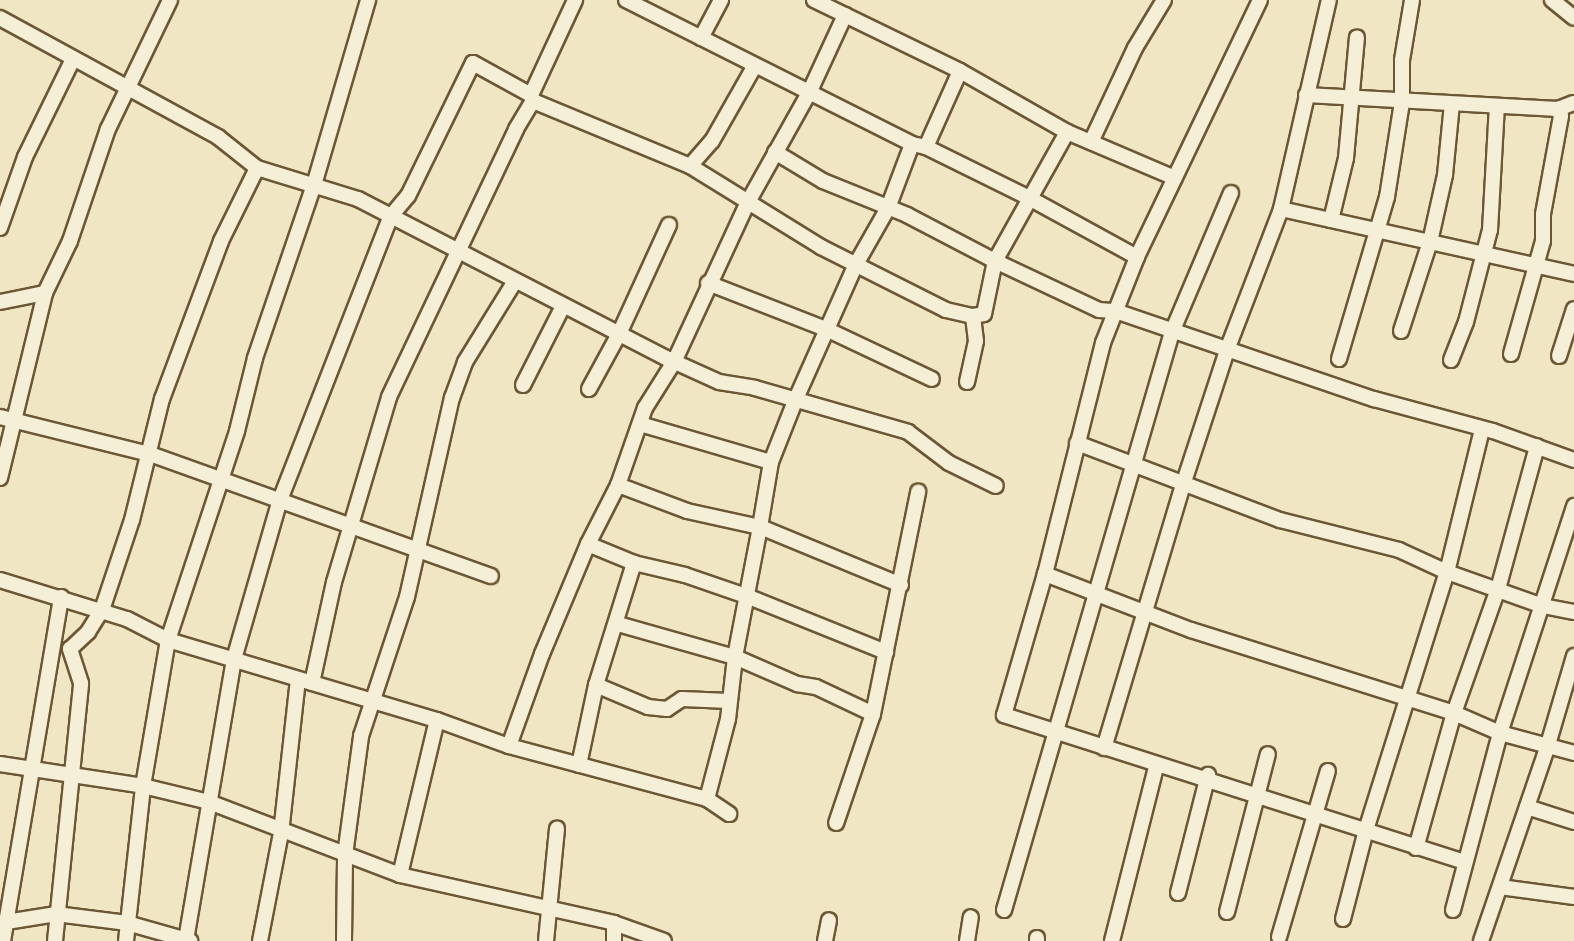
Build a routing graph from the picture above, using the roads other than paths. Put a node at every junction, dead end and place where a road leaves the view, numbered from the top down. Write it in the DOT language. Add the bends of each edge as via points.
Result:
graph roads {
  1 [pos="170,0"];
  2 [pos="368,0"];
  3 [pos="575,0"];
  4 [pos="626,0"];
  5 [pos="721,0"];
  6 [pos="814,0"];
  7 [pos="1164,0"];
  8 [pos="1260,0"];
  9 [pos="1329,0"];
  10 [pos="1412,0"];
  11 [pos="1552,0"];
  12 [pos="845,15"];
  13 [pos="0,18"];
  14 [pos="1574,18"];
  15 [pos="701,38"];
  16 [pos="1357,38"];
  17 [pos="73,59"];
  18 [pos="754,67"];
  19 [pos="960,71"];
  20 [pos="129,90"];
  21 [pos="809,93"];
  22 [pos="1306,95"];
  23 [pos="532,98"];
  24 [pos="1353,100"];
  25 [pos="1402,102"];
  26 [pos="1574,103"];
  27 [pos="1452,104"];
  28 [pos="1497,106"];
  29 [pos="1558,109"];
  30 [pos="1067,132"];
  31 [pos="1091,142"];
  32 [pos="912,144"];
  33 [pos="926,147"];
  34 [pos="775,152"];
  35 [pos="690,166"];
  36 [pos="257,168"];
  37 [pos="1175,178"];
  38 [pos="314,185"];
  39 [pos="1232,193"];
  40 [pos="1031,199"];
  41 [pos="748,202"];
  42 [pos="888,208"];
  43 [pos="1281,209"];
  44 [pos="391,216"];
  45 [pos="1331,220"];
  46 [pos="669,225"];
  47 [pos="0,228"];
  48 [pos="1375,229"];
  49 [pos="1430,242"];
  50 [pos="457,251"];
  51 [pos="1483,254"];
  52 [pos="1137,257"];
  53 [pos="995,261"];
  54 [pos="855,266"];
  55 [pos="1536,266"];
  56 [pos="1574,274"];
  57 [pos="515,281"];
  58 [pos="708,283"];
  59 [pos="45,293"];
  60 [pos="0,302"];
  61 [pos="563,306"];
  62 [pos="1574,309"];
  63 [pos="1114,311"];
  64 [pos="972,316"];
  65 [pos="826,329"];
  66 [pos="1401,331"];
  67 [pos="1172,333"];
  68 [pos="619,334"];
  69 [pos="1227,350"];
  70 [pos="1511,354"];
  71 [pos="1559,356"];
  72 [pos="1339,359"];
  73 [pos="1451,360"];
  74 [pos="674,362"];
  75 [pos="932,379"];
  76 [pos="967,382"];
  77 [pos="524,385"];
  78 [pos="589,388"];
  79 [pos="795,401"];
  80 [pos="6,419"];
  81 [pos="640,424"];
  82 [pos="1482,429"];
  83 [pos="1077,443"];
  84 [pos="1537,446"];
  85 [pos="150,454"];
  86 [pos="1574,460"];
  87 [pos="771,462"];
  88 [pos="1132,465"];
  89 [pos="0,478"];
  90 [pos="218,482"];
  91 [pos="1183,484"];
  92 [pos="618,485"];
  93 [pos="996,486"];
  94 [pos="918,492"];
  95 [pos="280,500"];
  96 [pos="1574,506"];
  97 [pos="351,527"];
  98 [pos="760,527"];
  99 [pos="588,544"];
  100 [pos="418,550"];
  101 [pos="633,563"];
  102 [pos="1447,572"];
  103 [pos="1045,574"];
  104 [pos="491,576"];
  105 [pos="0,580"];
  106 [pos="901,585"];
  107 [pos="1498,589"];
  108 [pos="1095,592"];
  109 [pos="61,597"];
  110 [pos="748,597"];
  111 [pos="1543,606"];
  112 [pos="102,610"];
  113 [pos="1145,610"];
  114 [pos="1574,612"];
  115 [pos="618,624"];
  116 [pos="168,640"];
  117 [pos="886,652"];
  118 [pos="1574,656"];
  119 [pos="735,657"];
  120 [pos="234,659"];
  121 [pos="1571,676"];
  122 [pos="305,682"];
  123 [pos="596,685"];
  124 [pos="1406,698"];
  125 [pos="729,700"];
  126 [pos="372,701"];
  127 [pos="1454,713"];
  128 [pos="873,714"];
  129 [pos="437,720"];
  130 [pos="1054,730"];
  131 [pos="1500,733"];
  132 [pos="509,746"];
  133 [pos="1104,748"];
  134 [pos="1547,748"];
  135 [pos="1574,753"];
  136 [pos="1268,754"];
  137 [pos="0,764"];
  138 [pos="579,765"];
  139 [pos="1156,766"];
  140 [pos="29,771"];
  141 [pos="1328,771"];
  142 [pos="1208,775"];
  143 [pos="74,776"];
  144 [pos="143,786"];
  145 [pos="707,799"];
  146 [pos="209,802"];
  147 [pos="1527,807"];
  148 [pos="729,814"];
  149 [pos="1574,822"];
  150 [pos="837,823"];
  151 [pos="557,829"];
  152 [pos="1366,830"];
  153 [pos="281,833"];
  154 [pos="1416,848"];
  155 [pos="345,855"];
  156 [pos="1465,862"];
  157 [pos="400,875"];
  158 [pos="1500,887"];
  159 [pos="1178,893"];
  160 [pos="1574,897"];
  161 [pos="548,907"];
  162 [pos="1004,910"];
  163 [pos="1453,910"];
  164 [pos="1227,912"];
  165 [pos="56,914"];
  166 [pos="971,917"];
  167 [pos="1343,919"];
  168 [pos="829,920"];
  169 [pos="3,923"];
  170 [pos="127,923"];
  171 [pos="614,923"];
  172 [pos="1279,937"];
  173 [pos="188,940"];
  174 [pos="3,941"];
  175 [pos="55,941"];
  176 [pos="126,941"];
  177 [pos="260,941"];
  178 [pos="344,941"];
  179 [pos="546,941"];
  180 [pos="614,941"];
  181 [pos="663,941"];
  182 [pos="825,941"];
  183 [pos="967,941"];
  184 [pos="1112,941"];
  185 [pos="1481,941"];
  1 -- 20 [label="street"];
  2 -- 38 [label="street"];
  3 -- 23 [label="street"];
  4 -- 15 [label="street"];
  5 -- 15 [label="street"];
  6 -- 12 [label="street"];
  7 -- 31 [label="street" via="1135,48"];
  8 -- 37 [label="street"];
  9 -- 22 [label="street"];
  10 -- 25 [label="street" via="1402,60"];
  11 -- 14 [label="street"];
  12 -- 19 [label="street"];
  12 -- 21 [label="street"];
  13 -- 17 [label="street"];
  15 -- 21 [label="street"];
  16 -- 24 [label="street"];
  17 -- 20 [label="street"];
  17 -- 47 [label="street" via="25,157"];
  18 -- 35 [label="street" via="712,141"];
  19 -- 30 [label="street"];
  19 -- 33 [label="street"];
  20 -- 36 [label="street" via="218,137"];
  20 -- 59 [label="street" via="108,129 70,241"];
  21 -- 32 [label="street"];
  21 -- 34 [label="street"];
  22 -- 24 [label="street" via="1322,93"];
  22 -- 43 [label="street"];
  23 -- 35 [label="street"];
  23 -- 44 [label="street" via="473,63 408,196"];
  23 -- 50 [label="street"];
  24 -- 25 [label="street"];
  24 -- 45 [label="street" via="1346,158"];
  25 -- 27 [label="street"];
  25 -- 48 [label="street" via="1387,198"];
  26 -- 29 [label="street"];
  27 -- 28 [label="street"];
  27 -- 49 [label="street" via="1445,175"];
  28 -- 29 [label="street"];
  28 -- 51 [label="street" via="1490,230"];
  29 -- 55 [label="street" via="1561,116"];
  30 -- 31 [label="street"];
  30 -- 40 [label="street"];
  31 -- 37 [label="street"];
  32 -- 33 [label="street"];
  32 -- 42 [label="street"];
  33 -- 40 [label="street"];
  34 -- 41 [label="street"];
  34 -- 42 [label="street" via="823,181"];
  35 -- 41 [label="street"];
  36 -- 38 [label="street"];
  36 -- 85 [label="street" via="221,241 166,388"];
  37 -- 52 [label="street"];
  38 -- 44 [label="street" via="358,199"];
  38 -- 90 [label="street"];
  39 -- 67 [label="street"];
  40 -- 52 [label="street"];
  40 -- 53 [label="street"];
  41 -- 54 [label="street"];
  41 -- 58 [label="street"];
  42 -- 53 [label="street"];
  42 -- 54 [label="street"];
  43 -- 45 [label="street"];
  43 -- 69 [label="street"];
  44 -- 50 [label="street"];
  44 -- 95 [label="street"];
  45 -- 48 [label="street"];
  46 -- 68 [label="street"];
  48 -- 49 [label="street"];
  48 -- 72 [label="street"];
  49 -- 51 [label="street"];
  49 -- 66 [label="street"];
  50 -- 57 [label="street"];
  50 -- 74 [label="street"];
  50 -- 97 [label="street" via="389,397"];
  51 -- 55 [label="street"];
  51 -- 73 [label="street" via="1466,322"];
  52 -- 63 [label="street"];
  53 -- 63 [label="street" via="1073,301"];
  53 -- 64 [label="street" via="984,314"];
  54 -- 64 [label="street" via="946,310"];
  54 -- 65 [label="street"];
  55 -- 56 [label="street"];
  55 -- 70 [label="street"];
  57 -- 61 [label="street"];
  57 -- 100 [label="street" via="465,362 452,398"];
  58 -- 65 [label="street"];
  58 -- 74 [label="street"];
  59 -- 60 [label="street"];
  59 -- 80 [label="street"];
  61 -- 68 [label="street"];
  61 -- 77 [label="street"];
  62 -- 71 [label="street"];
  63 -- 67 [label="street"];
  63 -- 83 [label="street"];
  64 -- 76 [label="street" via="976,341"];
  65 -- 75 [label="street"];
  65 -- 79 [label="street"];
  67 -- 69 [label="street"];
  67 -- 88 [label="street"];
  68 -- 74 [label="street"];
  68 -- 78 [label="street"];
  69 -- 82 [label="street" via="1374,399"];
  69 -- 91 [label="street"];
  74 -- 79 [label="street" via="719,382"];
  74 -- 81 [label="street" via="645,408"];
  79 -- 87 [label="street"];
  79 -- 93 [label="street" via="908,432 949,463"];
  80 -- 85 [label="street"];
  80 -- 89 [label="street"];
  81 -- 87 [label="street"];
  81 -- 92 [label="street"];
  82 -- 84 [label="street"];
  82 -- 102 [label="street"];
  83 -- 88 [label="street"];
  83 -- 103 [label="street"];
  84 -- 86 [label="street"];
  84 -- 107 [label="street"];
  85 -- 90 [label="street"];
  85 -- 112 [label="street"];
  87 -- 98 [label="street"];
  88 -- 91 [label="street"];
  88 -- 108 [label="street"];
  90 -- 95 [label="street"];
  90 -- 116 [label="street"];
  91 -- 102 [label="street" via="1280,520 1399,550"];
  91 -- 113 [label="street"];
  92 -- 98 [label="street" via="687,511"];
  92 -- 99 [label="street"];
  94 -- 106 [label="street"];
  95 -- 97 [label="street"];
  95 -- 120 [label="street"];
  96 -- 111 [label="street"];
  97 -- 100 [label="street"];
  97 -- 122 [label="street"];
  98 -- 106 [label="street"];
  98 -- 110 [label="street"];
  99 -- 101 [label="street"];
  99 -- 132 [label="street"];
  100 -- 104 [label="street"];
  100 -- 126 [label="street" via="395,637"];
  101 -- 110 [label="street" via="685,575"];
  101 -- 115 [label="street"];
  102 -- 107 [label="street"];
  102 -- 124 [label="street"];
  103 -- 108 [label="street"];
  103 -- 130 [label="street" via="1004,715"];
  105 -- 109 [label="street"];
  106 -- 117 [label="street"];
  107 -- 111 [label="street"];
  107 -- 127 [label="street"];
  108 -- 113 [label="street"];
  108 -- 130 [label="street"];
  109 -- 112 [label="street"];
  109 -- 140 [label="street"];
  110 -- 117 [label="street"];
  110 -- 119 [label="street"];
  111 -- 114 [label="street"];
  111 -- 131 [label="street"];
  112 -- 116 [label="street"];
  112 -- 143 [label="street" via="88,632 70,649 81,683 74,723"];
  113 -- 124 [label="street" via="1292,664"];
  113 -- 133 [label="street"];
  115 -- 119 [label="street"];
  115 -- 123 [label="street"];
  116 -- 120 [label="street"];
  116 -- 144 [label="street"];
  117 -- 128 [label="street"];
  118 -- 121 [label="street"];
  119 -- 125 [label="street"];
  119 -- 128 [label="street" via="797,684 816,687"];
  120 -- 122 [label="street"];
  120 -- 146 [label="street"];
  121 -- 134 [label="street"];
  122 -- 126 [label="street"];
  122 -- 153 [label="street"];
  123 -- 125 [label="street" via="648,707 667,709 682,699"];
  123 -- 138 [label="street"];
  124 -- 127 [label="street"];
  124 -- 152 [label="street"];
  125 -- 145 [label="street"];
  126 -- 129 [label="street"];
  126 -- 155 [label="street" via="355,761"];
  127 -- 131 [label="street"];
  127 -- 154 [label="street"];
  128 -- 150 [label="street"];
  129 -- 132 [label="street"];
  129 -- 157 [label="street"];
  130 -- 133 [label="street"];
  130 -- 162 [label="street"];
  131 -- 134 [label="street"];
  131 -- 156 [label="street"];
  132 -- 138 [label="street"];
  133 -- 152 [label="street"];
  134 -- 135 [label="street"];
  134 -- 147 [label="street"];
  136 -- 164 [label="street"];
  137 -- 140 [label="street"];
  138 -- 145 [label="street"];
  139 -- 184 [label="street"];
  140 -- 143 [label="street"];
  140 -- 169 [label="street"];
  141 -- 172 [label="street"];
  142 -- 159 [label="street"];
  143 -- 144 [label="street"];
  143 -- 165 [label="street"];
  144 -- 146 [label="street"];
  144 -- 170 [label="street"];
  145 -- 148 [label="street"];
  146 -- 153 [label="street"];
  146 -- 173 [label="street"];
  147 -- 149 [label="street"];
  147 -- 158 [label="street"];
  151 -- 161 [label="street"];
  152 -- 154 [label="street"];
  152 -- 167 [label="street"];
  153 -- 155 [label="street"];
  153 -- 177 [label="street"];
  154 -- 156 [label="street"];
  155 -- 157 [label="street"];
  155 -- 178 [label="street"];
  156 -- 163 [label="street"];
  157 -- 161 [label="street"];
  158 -- 160 [label="street"];
  158 -- 185 [label="street"];
  161 -- 171 [label="street"];
  161 -- 179 [label="street"];
  165 -- 169 [label="street"];
  165 -- 170 [label="street"];
  165 -- 175 [label="street"];
  166 -- 183 [label="street"];
  168 -- 182 [label="street"];
  169 -- 174 [label="street"];
  170 -- 173 [label="street"];
  170 -- 176 [label="street"];
  171 -- 180 [label="street"];
  171 -- 181 [label="street"];
}
